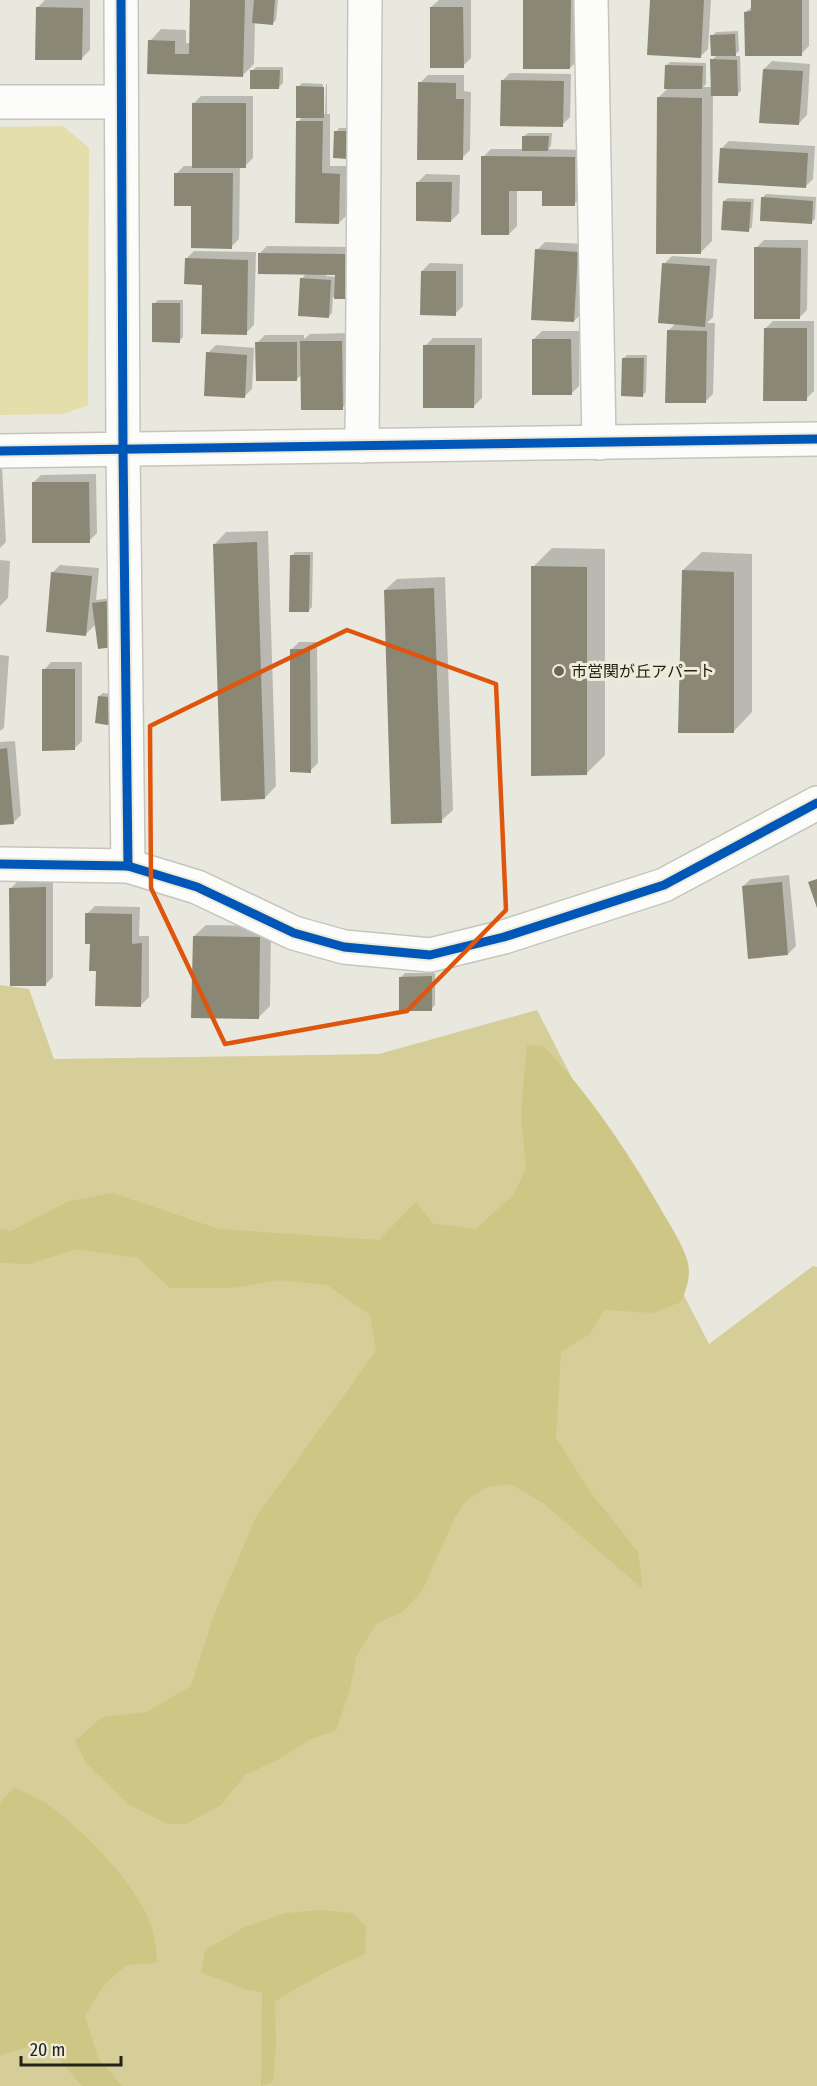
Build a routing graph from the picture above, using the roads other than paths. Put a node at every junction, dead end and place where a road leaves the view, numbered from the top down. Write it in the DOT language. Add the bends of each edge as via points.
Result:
graph roads {
  1 [pos="121,0"];
  2 [pos="365,0"];
  3 [pos="591,0"];
  4 [pos="0,102"];
  5 [pos="121,102"];
  6 [pos="817,439"];
  7 [pos="599,443"];
  8 [pos="362,446"];
  9 [pos="123,450"];
  10 [pos="0,452"];
  11 [pos="817,803"];
  12 [pos="0,864"];
  13 [pos="128,866"];
  1 -- 5 [label="street"];
  2 -- 8 [label="street"];
  3 -- 7 [label="street"];
  4 -- 5 [label="street"];
  5 -- 9 [label="street"];
  6 -- 7 [label="street"];
  7 -- 8 [label="street"];
  8 -- 9 [label="street"];
  9 -- 10 [label="street"];
  9 -- 13 [label="street"];
  11 -- 13 [label="street" via="664,885 504,937 430,955 344,947 294,933 197,888"];
  12 -- 13 [label="street"];
}
